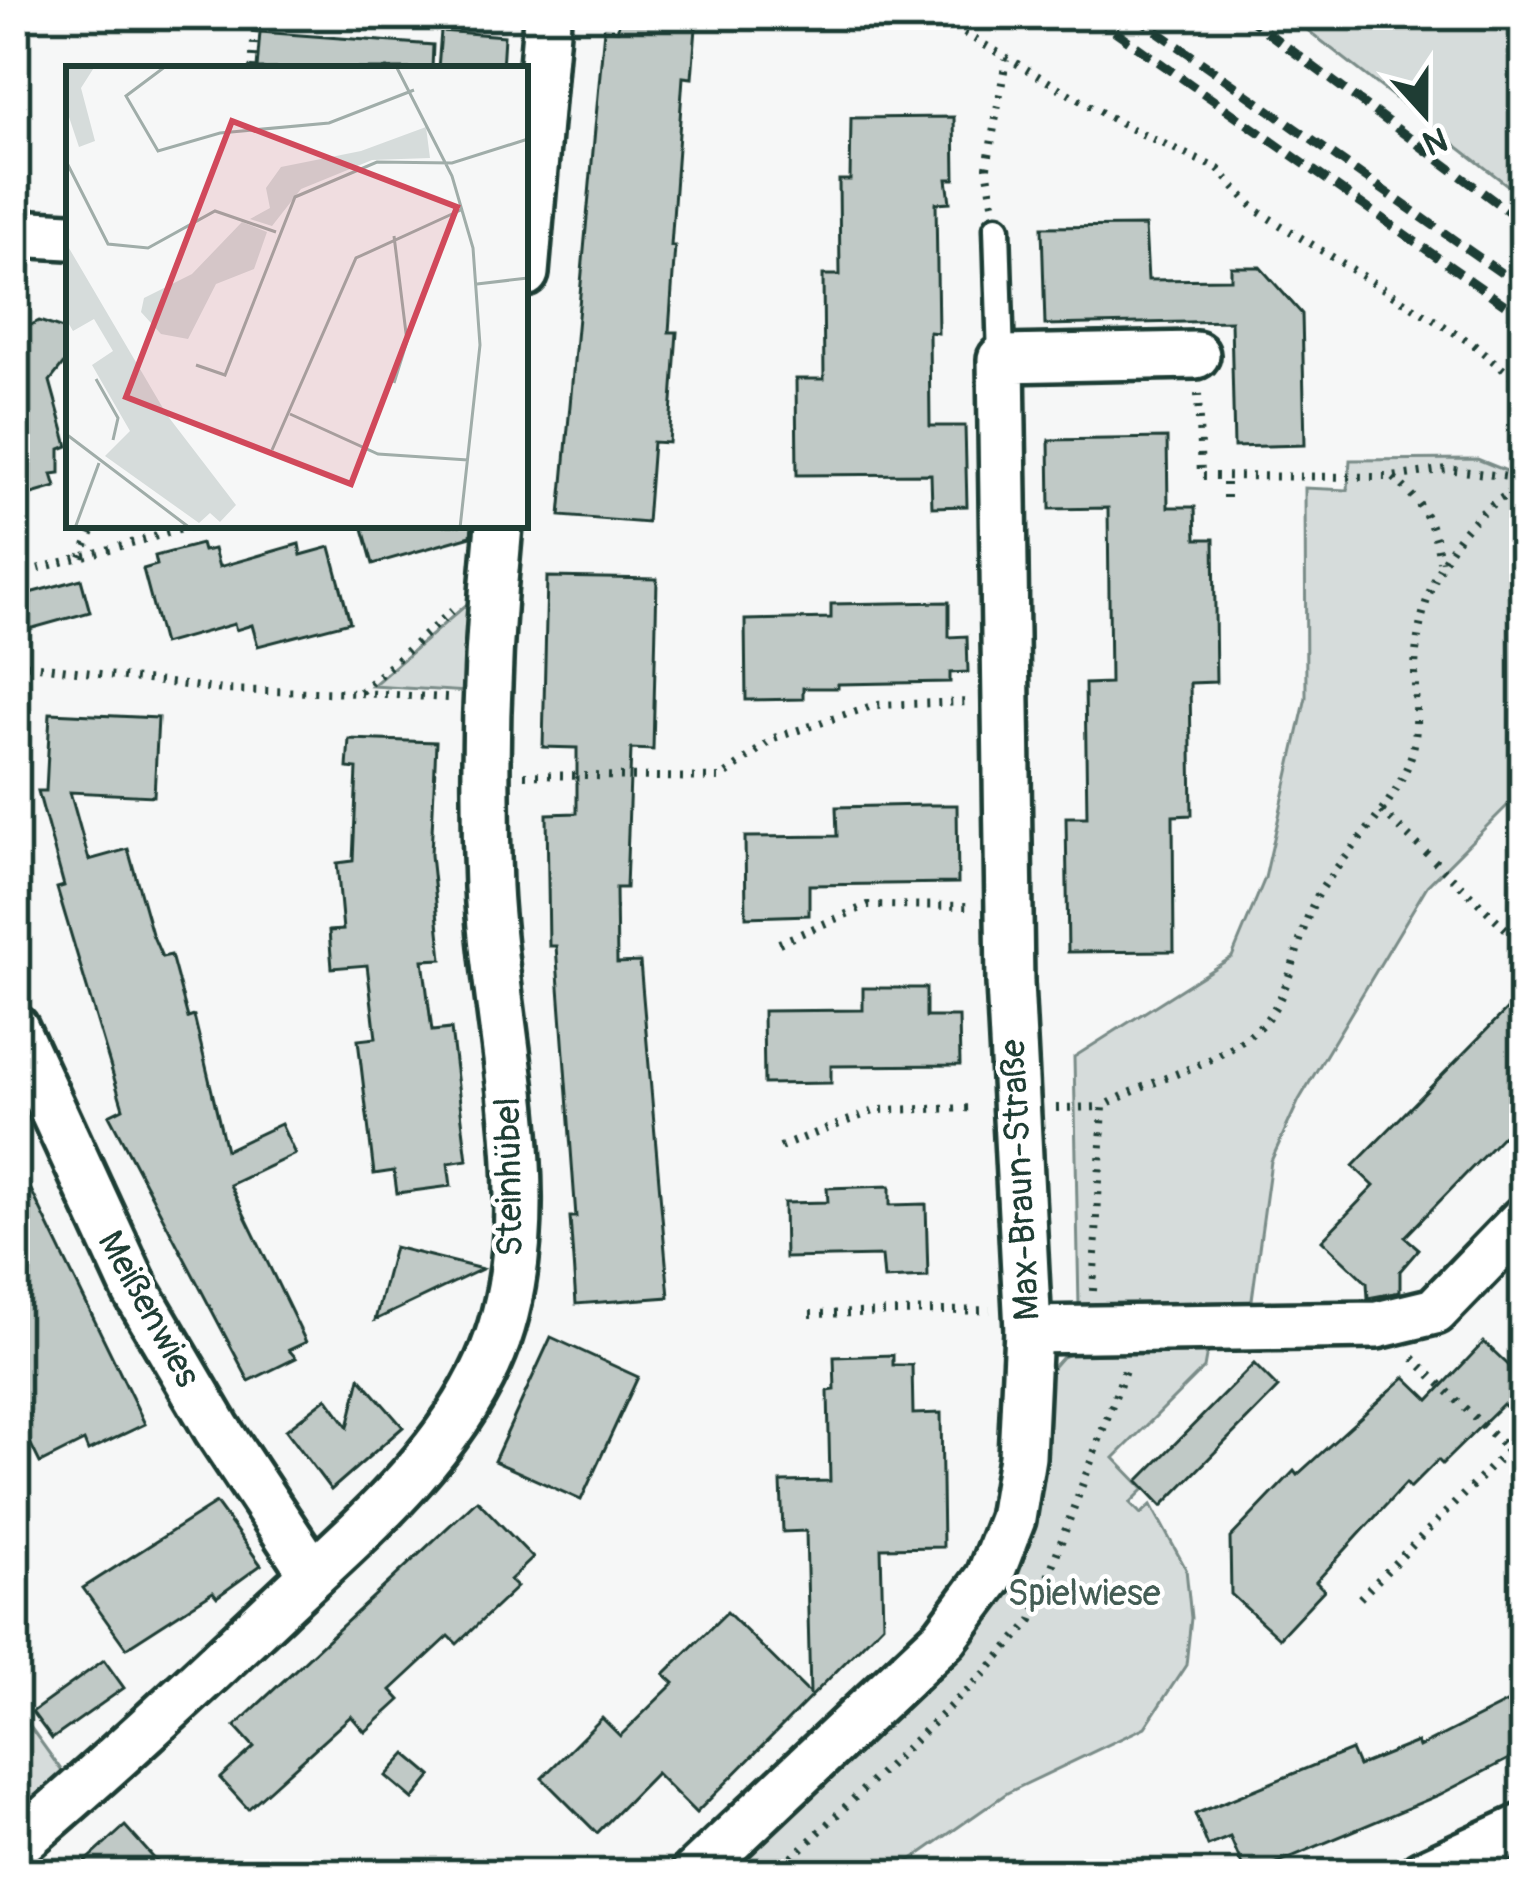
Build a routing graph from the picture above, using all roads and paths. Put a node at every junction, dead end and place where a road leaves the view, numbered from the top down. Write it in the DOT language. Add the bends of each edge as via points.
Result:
graph roads {
  1 [pos="256,15"];
  2 [pos="932,15"];
  3 [pos="547,19"];
  4 [pos="1006,60"];
  5 [pos="252,66"];
  6 [pos="997,229"];
  7 [pos="15,232"];
  8 [pos="66,236"];
  9 [pos="528,238"];
  10 [pos="1196,355"];
  11 [pos="1001,359"];
  12 [pos="1524,402"];
  13 [pos="1226,476"];
  14 [pos="1392,477"];
  15 [pos="1524,483"];
  16 [pos="1226,497"];
  17 [pos="94,528"];
  18 [pos="186,528"];
  19 [pos="500,528"];
  20 [pos="81,557"];
  21 [pos="1441,563"];
  22 [pos="15,575"];
  23 [pos="494,575"];
  24 [pos="15,663"];
  25 [pos="358,693"];
  26 [pos="467,700"];
  27 [pos="1008,701"];
  28 [pos="485,774"];
  29 [pos="1382,811"];
  30 [pos="1010,906"];
  31 [pos="779,943"];
  32 [pos="1524,946"];
  33 [pos="15,1028"];
  34 [pos="1017,1107"];
  35 [pos="780,1147"];
  36 [pos="1524,1219"];
  37 [pos="811,1314"];
  38 [pos="1028,1320"];
  39 [pos="1377,1325"];
  40 [pos="1092,1329"];
  41 [pos="1509,1449"];
  42 [pos="1524,1465"];
  43 [pos="313,1574"];
  44 [pos="1360,1598"];
  45 [pos="1524,1827"];
  46 [pos="15,1846"];
  47 [pos="694,1874"];
  48 [pos="1422,1874"];
  1 -- 5 [label="path"];
  2 -- 4 [label="path"];
  3 -- 9 [label="street"];
  4 -- 6 [label="path" via="987,167"];
  4 -- 12 [label="path" via="1218,169 1256,210 1473,344 1517,381"];
  6 -- 11 [label="lane, Max-Braun-Straße"];
  7 -- 8 [label="street"];
  10 -- 11 [label="street"];
  10 -- 13 [label="path" via="1202,476"];
  11 -- 27 [label="street, Max-Braun-Straße"];
  13 -- 14 [label="path"];
  13 -- 16 [label="path"];
  14 -- 15 [label="path" via="1448,470"];
  14 -- 21 [label="path" via="1435,526"];
  15 -- 21 [label="path" via="1500,496"];
  17 -- 20 [label="path"];
  18 -- 20 [label="path"];
  19 -- 23 [label="street, Steinhübel"];
  20 -- 22 [label="path"];
  21 -- 29 [label="path" via="1420,625 1418,727"];
  23 -- 25 [label="path"];
  23 -- 28 [label="street, Steinhübel"];
  24 -- 25 [label="path" via="224,690"];
  25 -- 26 [label="path"];
  27 -- 28 [label="path" via="875,704 774,738 721,778"];
  27 -- 30 [label="street, Max-Braun-Straße"];
  28 -- 43 [label="street, Steinhübel" via="518,1216 509,1294 490,1359 462,1412 412,1477"];
  29 -- 32 [label="path"];
  29 -- 40 [label="path" via="1320,892 1280,999 1258,1029 1103,1107"];
  30 -- 31 [label="path" via="868,905"];
  30 -- 34 [label="street, Max-Braun-Straße"];
  33 -- 43 [label="street, Meißenwies" via="136,1291"];
  34 -- 35 [label="path" via="876,1110"];
  34 -- 38 [label="street, Max-Braun-Straße"];
  36 -- 39 [label="street" via="1435,1311"];
  37 -- 38 [label="path"];
  38 -- 40 [label="street"];
  38 -- 47 [label="street, Max-Braun-Straße" via="1022,1457 1012,1519 989,1579 945,1636"];
  39 -- 40 [label="street"];
  39 -- 41 [label="path"];
  41 -- 42 [label="path"];
  41 -- 44 [label="path"];
  43 -- 46 [label="street, Steinhübel"];
  45 -- 48 [label="street"];
}
